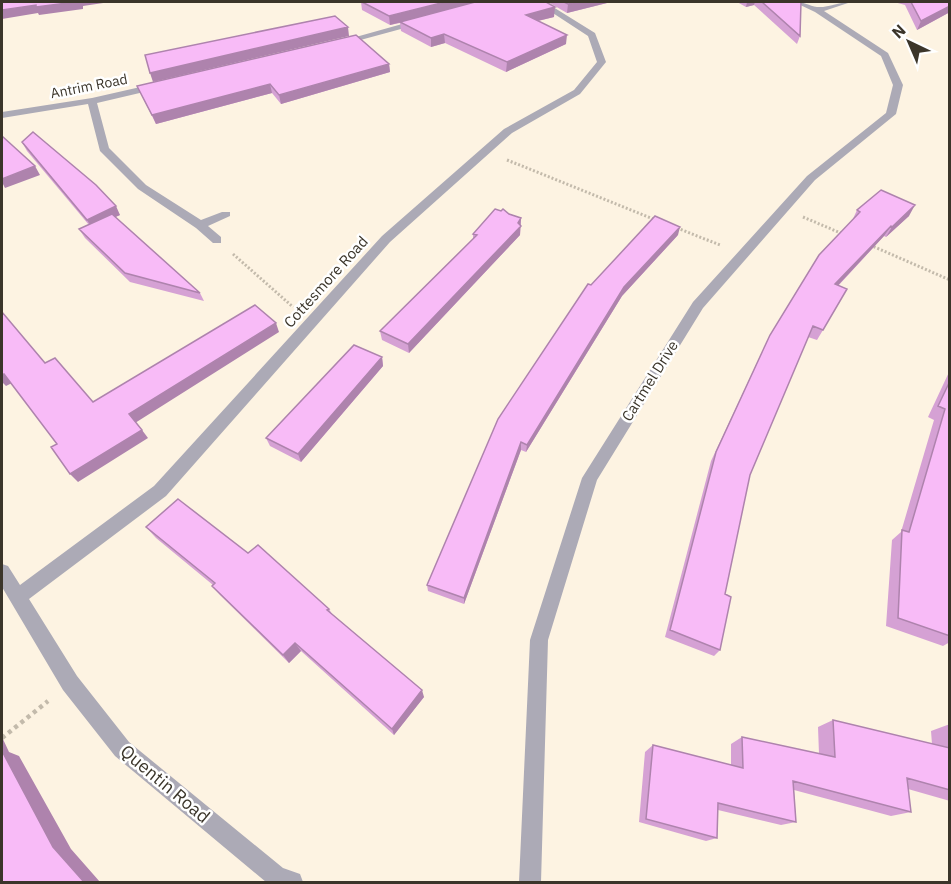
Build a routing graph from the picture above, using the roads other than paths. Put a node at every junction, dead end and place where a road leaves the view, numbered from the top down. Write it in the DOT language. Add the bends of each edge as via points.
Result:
graph roads {
  1 [pos="540,2"];
  2 [pos="798,2"];
  3 [pos="847,2"];
  4 [pos="818,10"];
  5 [pos="429,19"];
  6 [pos="331,45"];
  7 [pos="171,82"];
  8 [pos="92,101"];
  9 [pos="2,115"];
  10 [pos="226,214"];
  11 [pos="200,225"];
  12 [pos="217,240"];
  13 [pos="2,572"];
  14 [pos="18,597"];
  15 [pos="292,882"];
  16 [pos="530,882"];
  1 -- 14 [label="street, Cottesmore Road" via="592,35 602,62 577,92 508,131 386,239 160,491"];
  2 -- 4 [label="street, Cartmel Drive"];
  3 -- 4 [label="street"];
  4 -- 16 [label="street, Cartmel Drive" via="885,55 898,85 891,114 811,178 698,305 590,478 539,640"];
  5 -- 6 [label="street"];
  7 -- 8 [label="street, Antrim Road"];
  8 -- 9 [label="street, Antrim Road"];
  8 -- 11 [label="street" via="105,149 142,187"];
  10 -- 11 [label="street"];
  11 -- 12 [label="street"];
  13 -- 14 [label="street, Quentin Road"];
  14 -- 15 [label="street, Quentin Road" via="70,683 122,749 277,877"];
}
